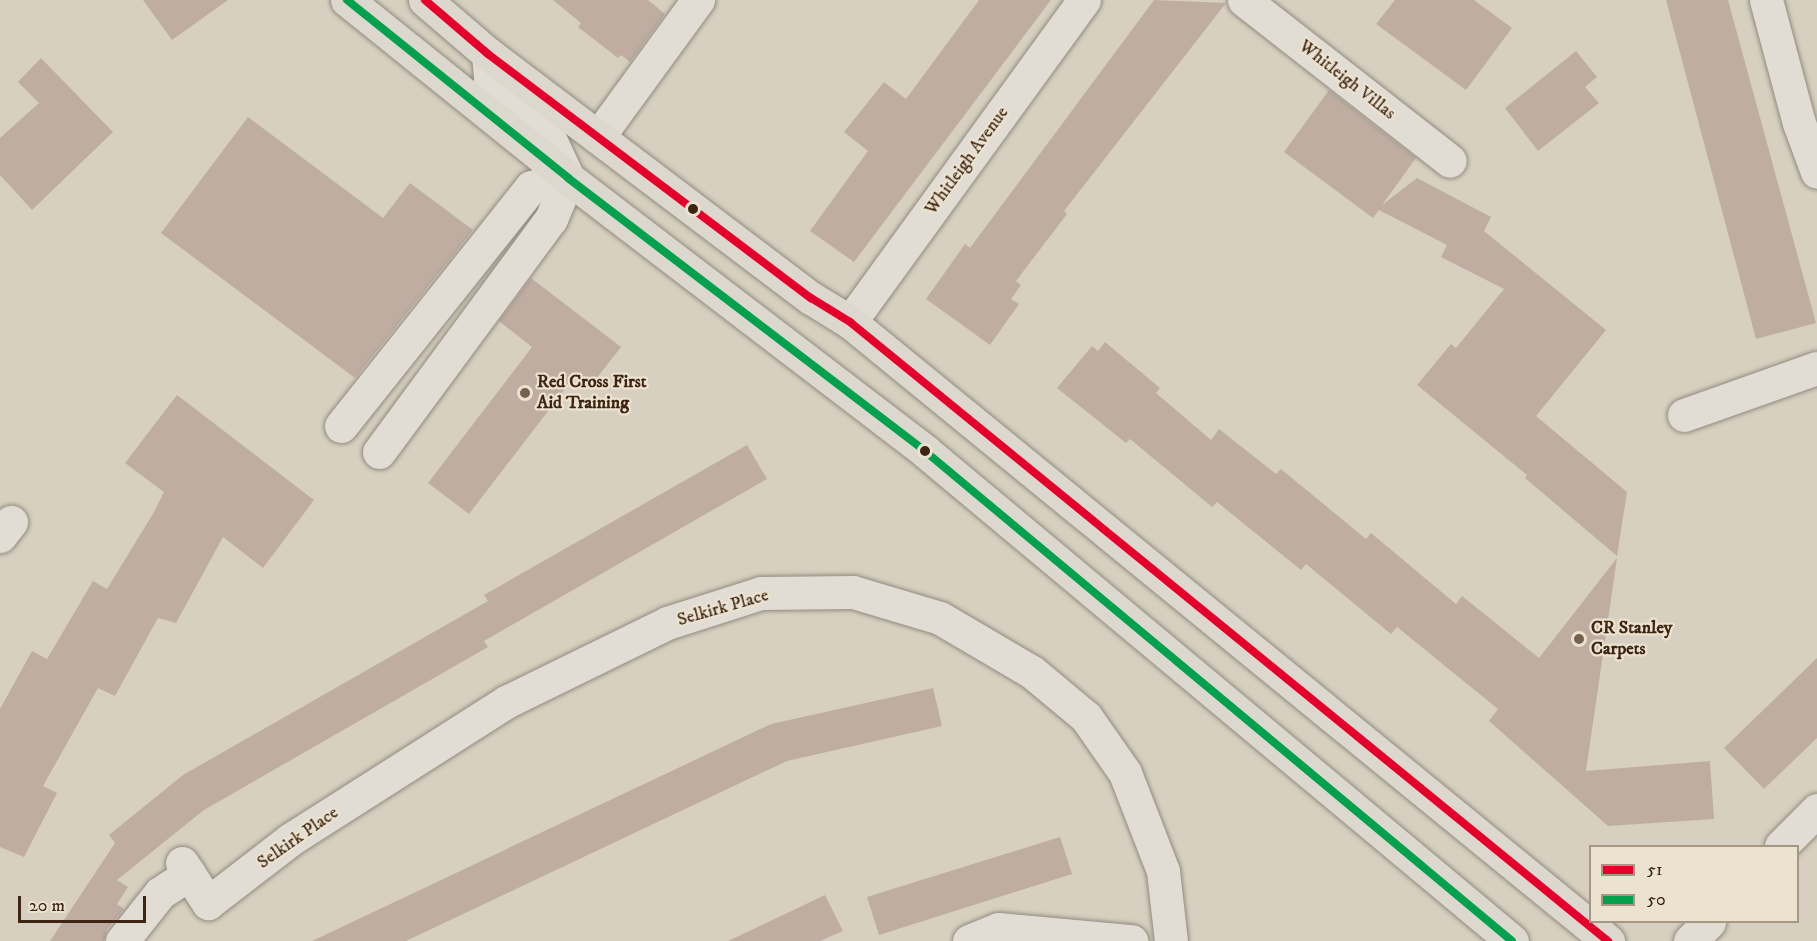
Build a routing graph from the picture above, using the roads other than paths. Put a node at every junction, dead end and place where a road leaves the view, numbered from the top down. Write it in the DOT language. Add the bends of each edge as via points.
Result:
graph roads {
  1 [pos="347,0"];
  2 [pos="425,0"];
  3 [pos="698,0"];
  4 [pos="1084,0"];
  5 [pos="1244,0"];
  6 [pos="1766,0"];
  7 [pos="488,54"];
  8 [pos="598,137"];
  9 [pos="1450,161"];
  10 [pos="1817,172"];
  11 [pos="568,178"];
  12 [pos="850,322"];
  13 [pos="1817,368"];
  14 [pos="1684,415"];
  15 [pos="341,426"];
  16 [pos="380,452"];
  17 [pos="1817,810"];
  18 [pos="1782,845"];
  19 [pos="1707,923"];
  20 [pos="122,941"];
  21 [pos="969,941"];
  22 [pos="1131,941"];
  23 [pos="1171,941"];
  24 [pos="1512,941"];
  25 [pos="1608,941"];
  26 [pos="1690,941"];
  1 -- 11 [label="main road"];
  2 -- 7 [label="main road"];
  3 -- 8 [label="street"];
  4 -- 12 [label="street, Whitleigh Avenue"];
  5 -- 9 [label="street, Whitleigh Villas"];
  6 -- 10 [label="street" via="1799,123"];
  7 -- 8 [label="main road"];
  7 -- 11 [label="street" via="490,79 541,120"];
  8 -- 12 [label="main road" via="811,298"];
  11 -- 15 [label="street" via="531,187"];
  11 -- 16 [label="street" via="551,219"];
  11 -- 24 [label="main road" via="926,452"];
  12 -- 25 [label="main road"];
  13 -- 14 [label="street"];
  17 -- 18 [label="street"];
  19 -- 26 [label="street"];
  20 -- 23 [label="street, Selkirk Place" via="160,893 185,869 208,903 291,840 506,702 667,623 761,593 853,592 940,618 1032,672 1086,717 1125,773 1163,871"];
  21 -- 22 [label="street" via="999,929"];
}
